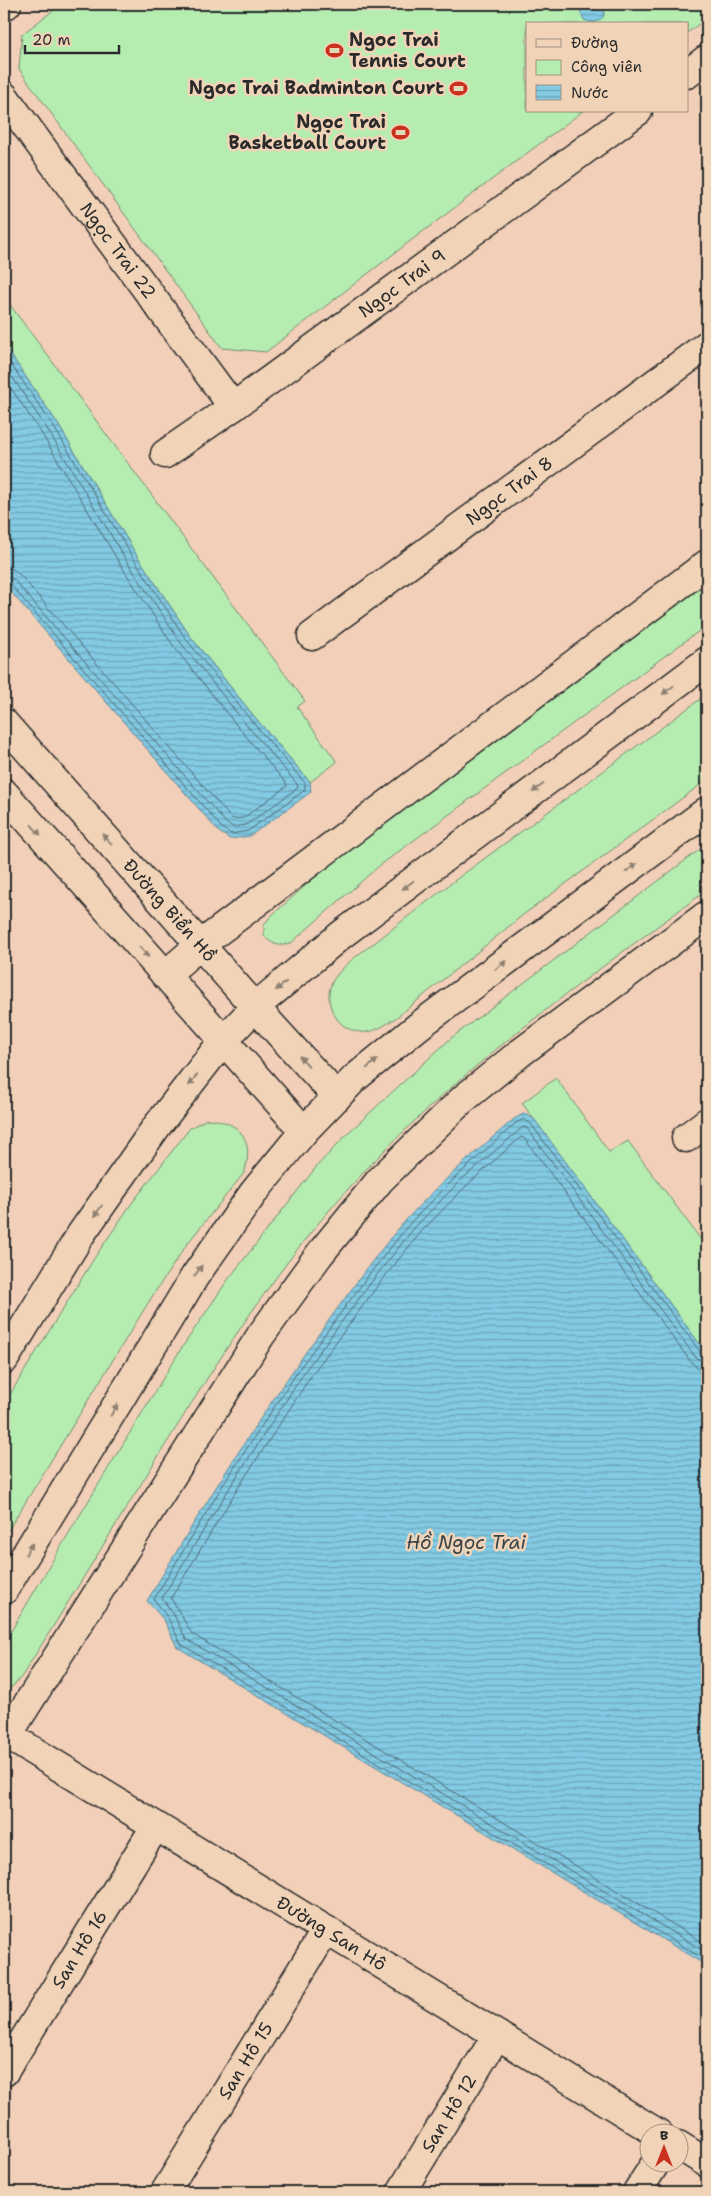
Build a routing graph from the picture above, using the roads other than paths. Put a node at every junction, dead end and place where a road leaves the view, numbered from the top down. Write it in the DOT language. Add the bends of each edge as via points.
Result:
graph roads {
  1 [pos="707,59"];
  2 [pos="688,73"];
  3 [pos="4,96"];
  4 [pos="637,112"];
  5 [pos="707,345"];
  6 [pos="233,406"];
  7 [pos="165,454"];
  8 [pos="707,564"];
  9 [pos="312,636"];
  10 [pos="707,661"];
  11 [pos="4,723"];
  12 [pos="4,794"];
  13 [pos="707,811"];
  14 [pos="707,915"];
  15 [pos="200,944"];
  16 [pos="165,975"];
  17 [pos="255,1008"];
  18 [pos="223,1041"];
  19 [pos="337,1097"];
  20 [pos="707,1122"];
  21 [pos="304,1131"];
  22 [pos="686,1138"];
  23 [pos="4,1360"];
  24 [pos="4,1590"];
  25 [pos="5,1737"];
  26 [pos="156,1827"];
  27 [pos="326,1930"];
  28 [pos="497,2035"];
  29 [pos="4,2072"];
  30 [pos="643,2124"];
  31 [pos="688,2152"];
  32 [pos="707,2163"];
  33 [pos="649,2174"];
  34 [pos="166,2192"];
  35 [pos="401,2192"];
  36 [pos="637,2192"];
  1 -- 2 [label="street"];
  3 -- 6 [label="street, Ngọc Trai 22"];
  4 -- 6 [label="street, Ngọc Trai 9"];
  5 -- 9 [label="street, Ngọc Trai 8"];
  6 -- 7 [label="street, Ngọc Trai 9"];
  8 -- 15 [label="street"];
  10 -- 17 [label="street, one-way" via="341,935"];
  15 -- 11 [label="street, Đường Biển Hồ, one-way"];
  12 -- 16 [label="street, one-way"];
  19 -- 13 [label="street, one-way" via="355,1078 420,1025"];
  14 -- 25 [label="street" via="520,1053 462,1100 380,1180 260,1335"];
  15 -- 16 [label="street"];
  15 -- 17 [label="street, Đường Biển Hồ"];
  16 -- 18 [label="street"];
  17 -- 18 [label="street"];
  19 -- 17 [label="street, Đường Biển Hồ, one-way"];
  18 -- 21 [label="street"];
  18 -- 23 [label="street, one-way" via="81,1234"];
  19 -- 21 [label="street"];
  20 -- 22 [label="street"];
  24 -- 21 [label="street, one-way" via="195,1276 254,1192"];
  25 -- 26 [label="street, Đường San Hô"];
  26 -- 27 [label="street, Đường San Hô"];
  26 -- 29 [label="street, San Hô 16"];
  27 -- 28 [label="street, Đường San Hô"];
  27 -- 34 [label="street, San Hô 15"];
  28 -- 30 [label="street, Đường San Hô"];
  28 -- 35 [label="street, San Hô 12"];
  31 -- 32 [label="street"];
  33 -- 36 [label="street"];
}
